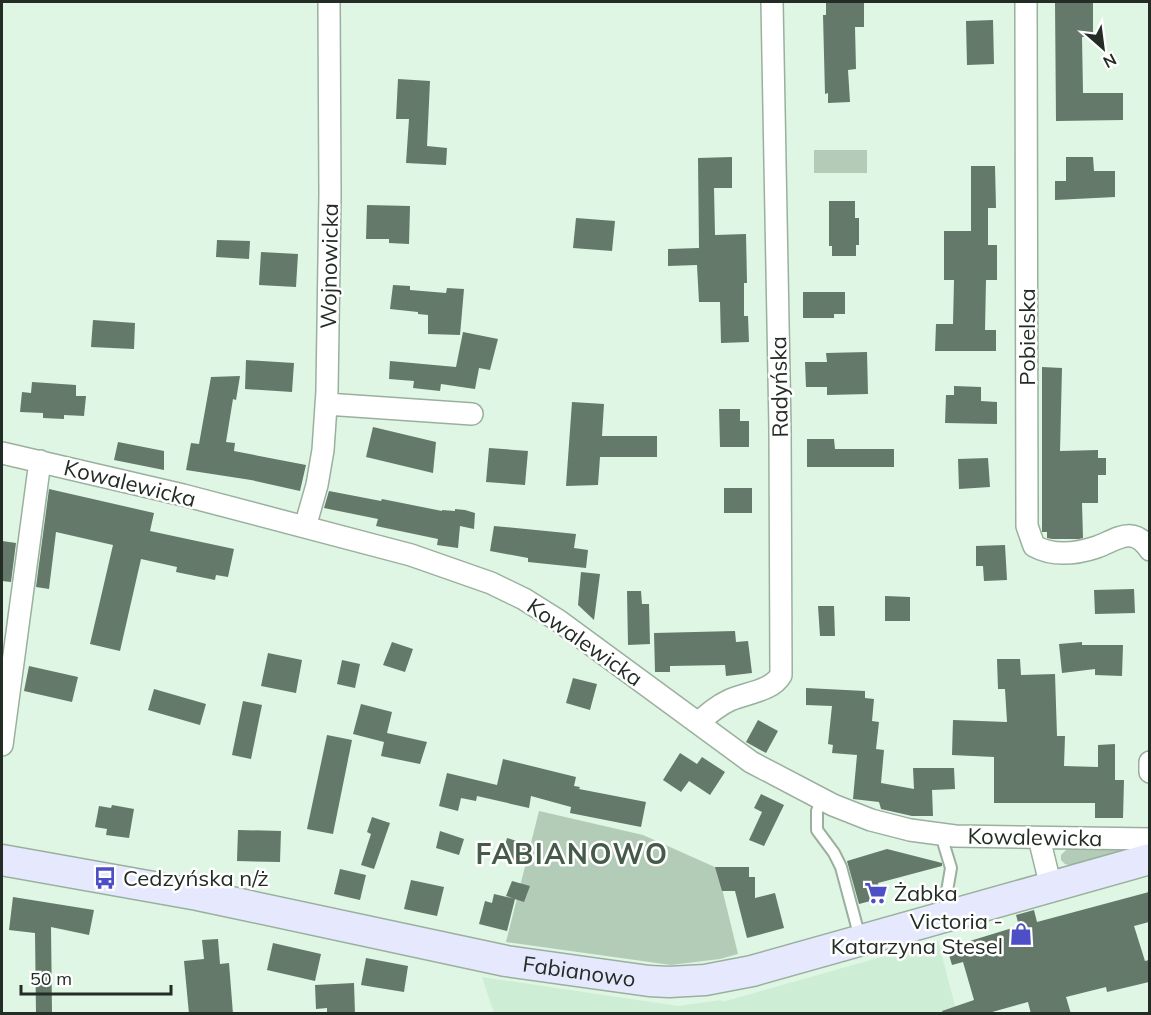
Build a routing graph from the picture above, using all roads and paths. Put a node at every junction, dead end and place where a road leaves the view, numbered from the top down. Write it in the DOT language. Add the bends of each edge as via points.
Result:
graph roads {
  1 [pos="329,2"];
  2 [pos="772,2"];
  3 [pos="1026,2"];
  4 [pos="326,404"];
  5 [pos="472,414"];
  6 [pos="2,453"];
  7 [pos="40,461"];
  8 [pos="305,527"];
  9 [pos="1149,549"];
  10 [pos="698,723"];
  11 [pos="2,745"];
  12 [pos="1149,762"];
  13 [pos="1149,772"];
  14 [pos="822,799"];
  15 [pos="945,835"];
  16 [pos="1039,838"];
  17 [pos="1149,839"];
  18 [pos="1149,859"];
  19 [pos="2,860"];
  20 [pos="1051,886"];
  21 [pos="952,915"];
  22 [pos="861,941"];
  1 -- 4 [label="street, Wojnowicka"];
  2 -- 10 [label="street, Radyńska" via="781,675 771,685 722,704"];
  3 -- 9 [label="street, Pobielska" via="1027,526 1034,546 1046,552 1058,554 1096,547 1119,536 1136,536"];
  4 -- 5 [label="street"];
  4 -- 8 [label="street, Wojnowicka" via="323,450"];
  6 -- 7 [label="street, Kowalewicka"];
  7 -- 8 [label="street, Kowalewicka"];
  7 -- 11 [label="street"];
  8 -- 10 [label="street, Kowalewicka" via="436,563 525,599"];
  10 -- 14 [label="street, Kowalewicka" via="751,762"];
  12 -- 13 [label="street"];
  14 -- 15 [label="street, Kowalewicka" via="890,826"];
  14 -- 22 [label="lane" via="817,811 817,830 841,867"];
  15 -- 16 [label="street, Kowalewicka"];
  15 -- 21 [label="lane" via="951,868 947,891"];
  16 -- 17 [label="street, Kowalewicka"];
  16 -- 20 [label="street"];
  18 -- 20 [label="street, Fabianowo"];
  19 -- 22 [label="street, Fabianowo" via="198,895 483,957 649,981 720,978"];
  20 -- 21 [label="street, Fabianowo"];
  21 -- 22 [label="street, Fabianowo"];
}
